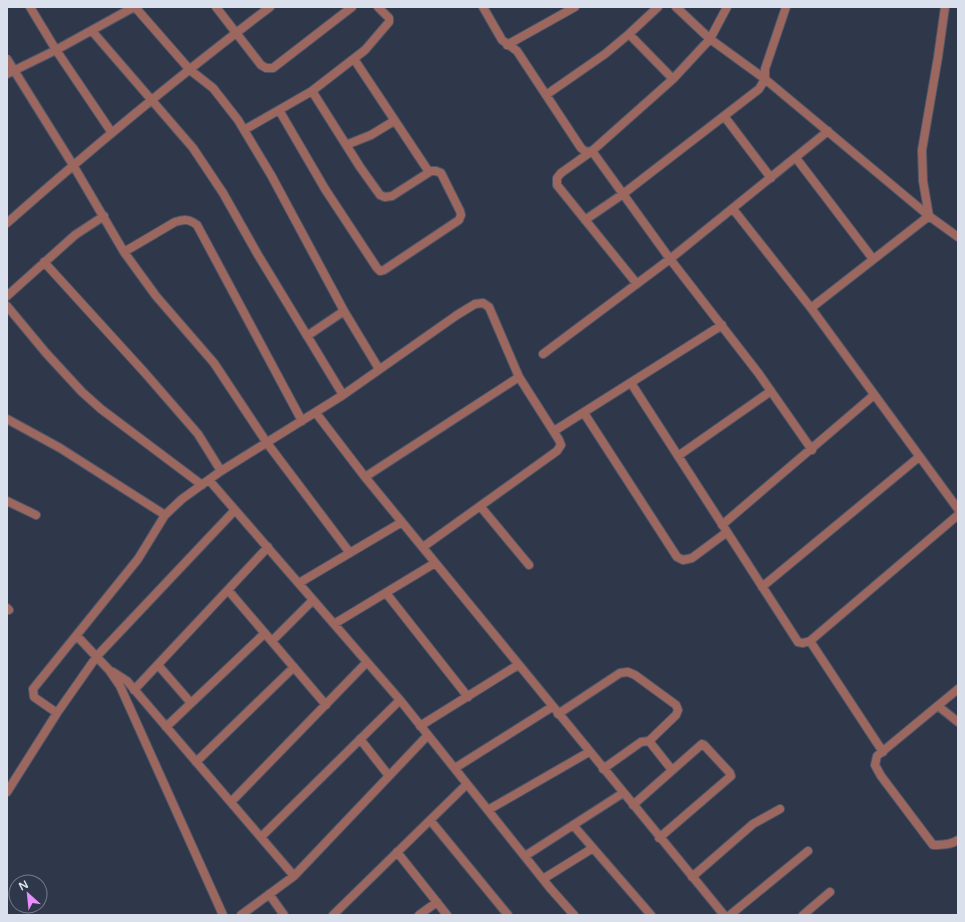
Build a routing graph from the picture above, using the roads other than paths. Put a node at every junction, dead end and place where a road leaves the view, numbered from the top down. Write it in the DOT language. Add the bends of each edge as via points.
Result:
graph roads {
  1 [pos="30,7"];
  2 [pos="134,7"];
  3 [pos="216,7"];
  4 [pos="270,7"];
  5 [pos="352,7"];
  6 [pos="378,7"];
  7 [pos="575,7"];
  8 [pos="658,7"];
  9 [pos="676,7"];
  10 [pos="727,7"];
  11 [pos="786,7"];
  12 [pos="945,7"];
  13 [pos="486,8"];
  14 [pos="92,31"];
  15 [pos="237,32"];
  16 [pos="629,34"];
  17 [pos="710,39"];
  18 [pos="507,45"];
  19 [pos="56,50"];
  20 [pos="7,59"];
  21 [pos="354,59"];
  22 [pos="190,70"];
  23 [pos="10,72"];
  24 [pos="673,79"];
  25 [pos="765,79"];
  26 [pos="312,91"];
  27 [pos="546,95"];
  28 [pos="152,101"];
  29 [pos="279,110"];
  30 [pos="724,116"];
  31 [pos="394,121"];
  32 [pos="244,130"];
  33 [pos="828,131"];
  34 [pos="112,133"];
  35 [pos="346,145"];
  36 [pos="592,152"];
  37 [pos="796,158"];
  38 [pos="73,164"];
  39 [pos="428,172"];
  40 [pos="771,178"];
  41 [pos="623,194"];
  42 [pos="733,209"];
  43 [pos="104,216"];
  44 [pos="929,216"];
  45 [pos="585,220"];
  46 [pos="7,223"];
  47 [pos="958,237"];
  48 [pos="124,252"];
  49 [pos="670,259"];
  50 [pos="873,259"];
  51 [pos="44,262"];
  52 [pos="637,284"];
  53 [pos="9,291"];
  54 [pos="7,306"];
  55 [pos="811,308"];
  56 [pos="344,312"];
  57 [pos="722,325"];
  58 [pos="307,336"];
  59 [pos="543,354"];
  60 [pos="379,369"];
  61 [pos="519,377"];
  62 [pos="631,383"];
  63 [pos="771,390"];
  64 [pos="343,395"];
  65 [pos="874,395"];
  66 [pos="316,413"];
  67 [pos="584,413"];
  68 [pos="302,422"];
  69 [pos="8,423"];
  70 [pos="557,429"];
  71 [pos="267,443"];
  72 [pos="812,450"];
  73 [pos="678,456"];
  74 [pos="919,457"];
  75 [pos="221,471"];
  76 [pos="365,477"];
  77 [pos="209,480"];
  78 [pos="202,485"];
  79 [pos="7,501"];
  80 [pos="480,506"];
  81 [pos="958,509"];
  82 [pos="235,510"];
  83 [pos="36,515"];
  84 [pos="165,515"];
  85 [pos="958,515"];
  86 [pos="402,522"];
  87 [pos="725,528"];
  88 [pos="268,547"];
  89 [pos="423,548"];
  90 [pos="350,552"];
  91 [pos="435,563"];
  92 [pos="529,565"];
  93 [pos="298,583"];
  94 [pos="762,587"];
  95 [pos="228,590"];
  96 [pos="386,593"];
  97 [pos="313,600"];
  98 [pos="334,624"];
  99 [pos="265,632"];
  100 [pos="77,636"];
  101 [pos="272,641"];
  102 [pos="810,641"];
  103 [pos="97,656"];
  104 [pos="367,662"];
  105 [pos="158,665"];
  106 [pos="518,665"];
  107 [pos="294,667"];
  108 [pos="109,670"];
  109 [pos="958,689"];
  110 [pos="134,690"];
  111 [pos="468,697"];
  112 [pos="400,700"];
  113 [pos="191,703"];
  114 [pos="326,704"];
  115 [pos="938,706"];
  116 [pos="552,707"];
  117 [pos="58,712"];
  118 [pos="558,714"];
  119 [pos="958,722"];
  120 [pos="420,726"];
  121 [pos="166,727"];
  122 [pos="428,735"];
  123 [pos="360,739"];
  124 [pos="649,741"];
  125 [pos="589,752"];
  126 [pos="883,752"];
  127 [pos="196,762"];
  128 [pos="455,768"];
  129 [pos="603,769"];
  130 [pos="672,770"];
  131 [pos="389,776"];
  132 [pos="467,784"];
  133 [pos="7,792"];
  134 [pos="623,793"];
  135 [pos="231,802"];
  136 [pos="633,805"];
  137 [pos="780,809"];
  138 [pos="488,810"];
  139 [pos="430,820"];
  140 [pos="574,825"];
  141 [pos="261,837"];
  142 [pos="659,838"];
  143 [pos="958,840"];
  144 [pos="593,848"];
  145 [pos="808,851"];
  146 [pos="397,852"];
  147 [pos="525,856"];
  148 [pos="294,876"];
  149 [pos="692,877"];
  150 [pos="543,879"];
  151 [pos="830,892"];
  152 [pos="269,894"];
  153 [pos="437,902"];
  154 [pos="223,915"];
  155 [pos="241,915"];
  156 [pos="284,915"];
  157 [pos="333,915"];
  158 [pos="419,915"];
  159 [pos="447,915"];
  160 [pos="508,915"];
  161 [pos="574,915"];
  162 [pos="651,915"];
  163 [pos="724,915"];
  164 [pos="730,915"];
  165 [pos="803,915"];
  1 -- 19 [label="street"];
  2 -- 14 [label="street"];
  2 -- 22 [label="street"];
  3 -- 15 [label="street"];
  4 -- 15 [label="street"];
  5 -- 15 [label="street" via="273,68 261,65"];
  6 -- 21 [label="street" via="390,22"];
  7 -- 18 [label="street"];
  8 -- 16 [label="street"];
  9 -- 17 [label="street"];
  10 -- 17 [label="street"];
  11 -- 25 [label="street" via="765,69"];
  12 -- 44 [label="street" via="922,150 923,181"];
  13 -- 18 [label="street"];
  14 -- 19 [label="street"];
  14 -- 28 [label="street"];
  15 -- 22 [label="street"];
  16 -- 24 [label="street"];
  16 -- 27 [label="street"];
  17 -- 24 [label="street"];
  17 -- 25 [label="street"];
  18 -- 27 [label="street" via="517,51"];
  19 -- 23 [label="street"];
  19 -- 34 [label="street"];
  20 -- 23 [label="street"];
  21 -- 26 [label="street"];
  21 -- 31 [label="street"];
  22 -- 28 [label="street"];
  22 -- 32 [label="street" via="213,88"];
  23 -- 38 [label="street"];
  24 -- 36 [label="street"];
  25 -- 30 [label="street" via="759,89"];
  25 -- 33 [label="street"];
  26 -- 29 [label="street"];
  26 -- 35 [label="street"];
  27 -- 36 [label="street" via="581,148 586,152"];
  28 -- 34 [label="street"];
  28 -- 58 [label="street" via="193,148 223,193"];
  29 -- 32 [label="street"];
  29 -- 39 [label="street" via="325,189 380,271 459,220 460,211 441,173 436,170"];
  30 -- 40 [label="street"];
  30 -- 41 [label="street"];
  31 -- 35 [label="street" via="371,135"];
  31 -- 39 [label="street"];
  32 -- 56 [label="street"];
  33 -- 37 [label="street"];
  33 -- 44 [label="street"];
  34 -- 38 [label="street"];
  35 -- 39 [label="street" via="380,195 386,198"];
  36 -- 41 [label="street"];
  36 -- 45 [label="street" via="557,178 557,186"];
  37 -- 40 [label="street"];
  37 -- 50 [label="street"];
  38 -- 43 [label="street"];
  38 -- 46 [label="street"];
  40 -- 42 [label="street"];
  41 -- 45 [label="street"];
  41 -- 49 [label="street"];
  42 -- 49 [label="street"];
  42 -- 55 [label="street"];
  43 -- 48 [label="street"];
  43 -- 51 [label="street" via="75,235"];
  44 -- 47 [label="street"];
  44 -- 50 [label="street"];
  45 -- 52 [label="street"];
  48 -- 68 [label="street" via="175,222 191,220 197,226"];
  48 -- 71 [label="street" via="160,301 214,363"];
  49 -- 52 [label="street"];
  49 -- 57 [label="street"];
  50 -- 55 [label="street"];
  51 -- 53 [label="street"];
  51 -- 75 [label="street" via="198,434"];
  52 -- 59 [label="street"];
  54 -- 78 [label="street" via="62,371 101,410"];
  55 -- 65 [label="street"];
  56 -- 58 [label="street"];
  56 -- 60 [label="street"];
  57 -- 62 [label="street"];
  57 -- 63 [label="street"];
  58 -- 64 [label="street"];
  60 -- 61 [label="street" via="475,304 483,303 489,307"];
  60 -- 64 [label="street"];
  61 -- 70 [label="street"];
  61 -- 76 [label="street"];
  62 -- 67 [label="street"];
  62 -- 73 [label="street"];
  63 -- 72 [label="street"];
  63 -- 73 [label="street"];
  64 -- 66 [label="street"];
  65 -- 72 [label="street"];
  65 -- 74 [label="street"];
  66 -- 68 [label="street"];
  66 -- 76 [label="street"];
  67 -- 70 [label="street"];
  67 -- 87 [label="street" via="677,557 683,560 692,558"];
  68 -- 71 [label="street"];
  69 -- 84 [label="street" via="60,448"];
  70 -- 80 [label="street" via="561,445 557,451"];
  71 -- 75 [label="street"];
  71 -- 90 [label="street"];
  72 -- 87 [label="street"];
  73 -- 87 [label="street"];
  74 -- 81 [label="street"];
  74 -- 94 [label="street"];
  75 -- 77 [label="street"];
  76 -- 86 [label="street"];
  77 -- 78 [label="street"];
  77 -- 82 [label="street"];
  78 -- 84 [label="street"];
  79 -- 83 [label="street"];
  80 -- 89 [label="street"];
  80 -- 92 [label="street"];
  82 -- 88 [label="street"];
  82 -- 103 [label="street"];
  84 -- 100 [label="street" via="138,558"];
  85 -- 102 [label="street"];
  86 -- 89 [label="street"];
  86 -- 90 [label="street"];
  87 -- 94 [label="street"];
  88 -- 93 [label="street"];
  88 -- 95 [label="street"];
  89 -- 91 [label="street"];
  90 -- 93 [label="street"];
  91 -- 96 [label="street"];
  91 -- 106 [label="street"];
  93 -- 97 [label="street"];
  94 -- 102 [label="street" via="798,642"];
  95 -- 99 [label="street"];
  95 -- 105 [label="street"];
  96 -- 98 [label="street"];
  96 -- 111 [label="street"];
  97 -- 98 [label="street"];
  97 -- 101 [label="street"];
  98 -- 104 [label="street"];
  99 -- 101 [label="street"];
  99 -- 113 [label="street"];
  100 -- 103 [label="street"];
  100 -- 117 [label="street" via="33,689 34,697"];
  101 -- 107 [label="street"];
  102 -- 126 [label="street"];
  103 -- 108 [label="street"];
  103 -- 117 [label="street"];
  104 -- 112 [label="street"];
  104 -- 114 [label="street"];
  105 -- 110 [label="street"];
  105 -- 113 [label="street"];
  106 -- 111 [label="street"];
  106 -- 116 [label="street"];
  107 -- 114 [label="street"];
  107 -- 127 [label="street"];
  108 -- 110 [label="street"];
  108 -- 154 [label="street" via="120,686"];
  109 -- 115 [label="street"];
  110 -- 121 [label="street"];
  111 -- 120 [label="street"];
  112 -- 120 [label="street"];
  112 -- 123 [label="street"];
  113 -- 121 [label="street"];
  114 -- 135 [label="street"];
  115 -- 119 [label="street"];
  115 -- 126 [label="street"];
  116 -- 118 [label="street"];
  116 -- 128 [label="street"];
  117 -- 133 [label="street"];
  118 -- 124 [label="street" via="620,673 628,672 676,705 678,710"];
  118 -- 125 [label="street"];
  120 -- 122 [label="street"];
  121 -- 127 [label="street"];
  122 -- 128 [label="street"];
  122 -- 131 [label="street"];
  123 -- 131 [label="street"];
  123 -- 141 [label="street"];
  124 -- 129 [label="street" via="641,742"];
  124 -- 130 [label="street"];
  125 -- 129 [label="street"];
  125 -- 138 [label="street"];
  126 -- 143 [label="street" via="877,756 875,765 933,845"];
  127 -- 135 [label="street"];
  128 -- 132 [label="street"];
  129 -- 134 [label="street"];
  130 -- 136 [label="street"];
  130 -- 142 [label="street" via="704,744 731,776"];
  131 -- 148 [label="street"];
  132 -- 138 [label="street"];
  132 -- 139 [label="street"];
  134 -- 136 [label="street"];
  134 -- 140 [label="street"];
  135 -- 141 [label="street"];
  136 -- 142 [label="street"];
  137 -- 149 [label="street" via="753,824"];
  138 -- 147 [label="street"];
  139 -- 146 [label="street"];
  139 -- 160 [label="street"];
  140 -- 144 [label="street"];
  140 -- 147 [label="street"];
  141 -- 148 [label="street"];
  142 -- 149 [label="street"];
  144 -- 150 [label="street"];
  144 -- 162 [label="street"];
  145 -- 164 [label="street"];
  146 -- 153 [label="street"];
  146 -- 157 [label="street"];
  147 -- 150 [label="street"];
  148 -- 152 [label="street"];
  149 -- 163 [label="street"];
  150 -- 161 [label="street"];
  151 -- 165 [label="street"];
  152 -- 155 [label="street"];
  152 -- 156 [label="street"];
  153 -- 158 [label="street"];
  153 -- 159 [label="street"];
}
